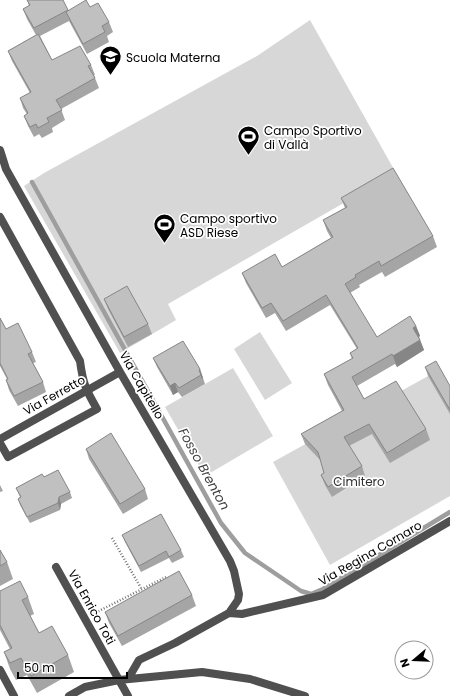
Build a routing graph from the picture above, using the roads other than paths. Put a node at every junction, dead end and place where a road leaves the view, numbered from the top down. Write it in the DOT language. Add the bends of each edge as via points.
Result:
graph roads {
  1 [pos="0,150"];
  2 [pos="3,171"];
  3 [pos="0,217"];
  4 [pos="120,372"];
  5 [pos="86,391"];
  6 [pos="0,439"];
  7 [pos="0,443"];
  8 [pos="450,521"];
  9 [pos="56,567"];
  10 [pos="229,613"];
  11 [pos="0,670"];
  12 [pos="128,679"];
  13 [pos="119,680"];
  14 [pos="14,696"];
  15 [pos="69,696"];
  16 [pos="128,696"];
  17 [pos="305,696"];
  1 -- 2 [label="street, Via Capitello"];
  2 -- 4 [label="street, Via Capitello"];
  3 -- 5 [label="street" via="80,361"];
  4 -- 5 [label="street, Via Ferretto"];
  4 -- 10 [label="street, Via Capitello" via="232,566 239,594"];
  5 -- 6 [label="street, Via Ferretto"];
  5 -- 7 [label="street" via="97,409 8,457"];
  8 -- 10 [label="street, Via Regina Cornaro" via="323,595 242,614"];
  9 -- 13 [label="street, Via Enrico Toti"];
  10 -- 12 [label="street" via="139,660"];
  11 -- 14 [label="street"];
  12 -- 13 [label="street"];
  12 -- 17 [label="street" via="202,672 250,679"];
  13 -- 15 [label="street" via="85,687"];
  13 -- 16 [label="street, Via Enrico Toti"];
}
